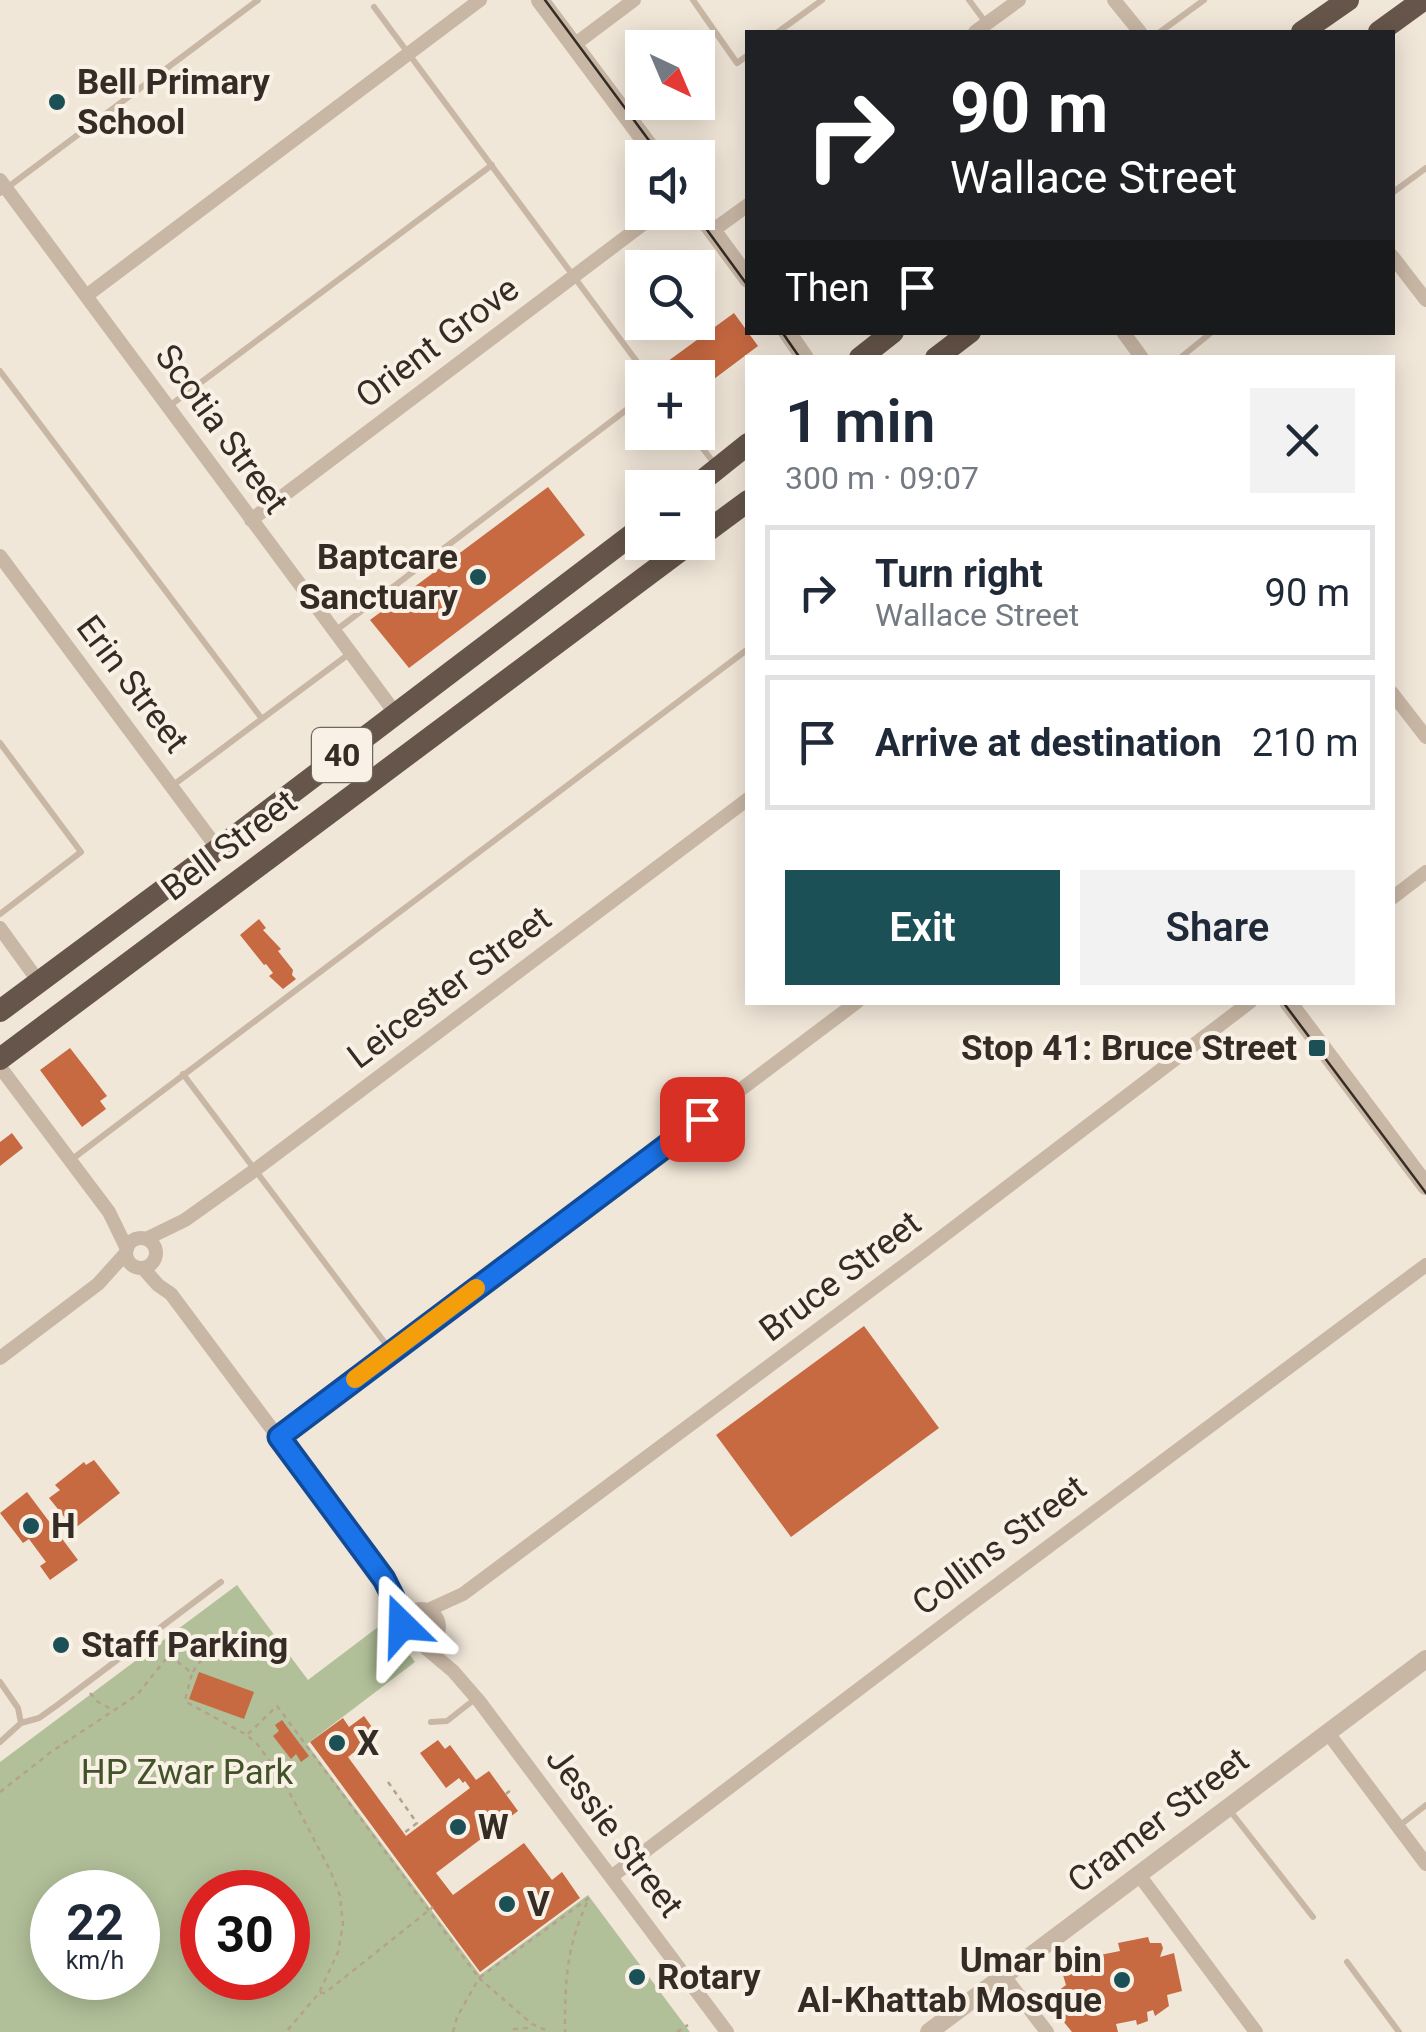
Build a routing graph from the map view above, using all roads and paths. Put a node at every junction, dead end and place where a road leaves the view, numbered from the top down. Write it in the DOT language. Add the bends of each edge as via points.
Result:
graph roads {
  1 [pos="258,0"];
  2 [pos="480,0"];
  3 [pos="540,0"];
  4 [pos="634,0"];
  5 [pos="693,0"];
  6 [pos="822,0"];
  7 [pos="969,0"];
  8 [pos="1019,0"];
  9 [pos="1114,0"];
  10 [pos="1204,0"];
  11 [pos="1348,0"];
  12 [pos="1423,0"];
  13 [pos="374,7"];
  14 [pos="981,28"];
  15 [pos="781,30"];
  16 [pos="1138,30"];
  17 [pos="1163,30"];
  18 [pos="1305,30"];
  19 [pos="1382,30"];
  20 [pos="574,45"];
  21 [pos="408,54"];
  22 [pos="745,57"];
  23 [pos="645,140"];
  24 [pos="492,165"];
  25 [pos="1426,168"];
  26 [pos="2,187"];
  27 [pos="1395,191"];
  28 [pos="745,207"];
  29 [pos="635,230"];
  30 [pos="712,231"];
  31 [pos="1395,260"];
  32 [pos="745,275"];
  33 [pos="574,276"];
  34 [pos="86,296"];
  35 [pos="1426,300"];
  36 [pos="889,335"];
  37 [pos="966,335"];
  38 [pos="1208,335"];
  39 [pos="864,355"];
  40 [pos="940,355"];
  41 [pos="1184,355"];
  42 [pos="636,360"];
  43 [pos="0,371"];
  44 [pos="168,407"];
  45 [pos="625,411"];
  46 [pos="745,446"];
  47 [pos="704,450"];
  48 [pos="717,468"];
  49 [pos="715,470"];
  50 [pos="745,503"];
  51 [pos="251,520"];
  52 [pos="715,525"];
  53 [pos="625,540"];
  54 [pos="0,556"];
  55 [pos="667,560"];
  56 [pos="334,632"];
  57 [pos="745,651"];
  58 [pos="350,653"];
  59 [pos="1395,697"];
  60 [pos="396,714"];
  61 [pos="262,719"];
  62 [pos="1426,737"];
  63 [pos="0,743"];
  64 [pos="172,786"];
  65 [pos="745,801"];
  66 [pos="218,849"];
  67 [pos="1426,872"];
  68 [pos="1395,896"];
  69 [pos="0,914"];
  70 [pos="0,928"];
  71 [pos="39,982"];
  72 [pos="854,1005"];
  73 [pos="1246,1005"];
  74 [pos="1290,1005"];
  75 [pos="0,1011"];
  76 [pos="0,1059"];
  77 [pos="0,1067"];
  78 [pos="183,1074"];
  79 [pos="71,1160"];
  80 [pos="255,1170"];
  81 [pos="1426,1186"];
  82 [pos="109,1212"];
  83 [pos="149,1246"];
  84 [pos="126,1251"];
  85 [pos="1426,1265"];
  86 [pos="139,1268"];
  87 [pos="98,1284"];
  88 [pos="171,1294"];
  89 [pos="392,1352"];
  90 [pos="0,1358"];
  91 [pos="279,1437"];
  92 [pos="384,1579"];
  93 [pos="221,1582"];
  94 [pos="463,1594"];
  95 [pos="424,1609"];
  96 [pos="404,1619"];
  97 [pos="438,1629"];
  98 [pos="422,1645"];
  99 [pos="262,1658"];
  100 [pos="1426,1659"];
  101 [pos="453,1671"];
  102 [pos="192,1673"];
  103 [pos="0,1682"];
  104 [pos="83,1686"];
  105 [pos="476,1698"];
  106 [pos="112,1710"];
  107 [pos="431,1722"];
  108 [pos="21,1723"];
  109 [pos="1328,1733"];
  110 [pos="247,1735"];
  111 [pos="0,1742"];
  112 [pos="388,1782"];
  113 [pos="512,1789"];
  114 [pos="0,1792"];
  115 [pos="506,1794"];
  116 [pos="1426,1805"];
  117 [pos="1228,1808"];
  118 [pos="1398,1827"];
  119 [pos="404,1833"];
  120 [pos="1426,1864"];
  121 [pos="1139,1875"];
  122 [pos="611,1877"];
  123 [pos="430,1909"];
  124 [pos="1313,1917"];
  125 [pos="1346,1962"];
  126 [pos="1004,1976"];
  127 [pos="479,1978"];
  128 [pos="319,1992"];
  129 [pos="532,2024"];
  130 [pos="688,2025"];
  131 [pos="513,2029"];
  132 [pos="286,2032"];
  133 [pos="453,2032"];
  134 [pos="550,2032"];
  135 [pos="565,2032"];
  136 [pos="677,2032"];
  137 [pos="727,2032"];
  138 [pos="929,2032"];
  139 [pos="1047,2032"];
  140 [pos="1256,2032"];
  141 [pos="1399,2032"];
  1 -- 26 [label="lane"];
  2 -- 21 [label="street"];
  3 -- 20 [label="street"];
  4 -- 20 [label="street"];
  5 -- 22 [label="lane" via="736,63"];
  6 -- 15 [label="lane"];
  7 -- 14 [label="lane"];
  8 -- 14 [label="street"];
  9 -- 16 [label="street"];
  10 -- 17 [label="lane"];
  11 -- 18 [label="highway"];
  12 -- 19 [label="highway"];
  13 -- 21 [label="lane"];
  20 -- 23 [label="street"];
  21 -- 24 [label="lane"];
  21 -- 34 [label="street"];
  24 -- 33 [label="lane"];
  24 -- 44 [label="lane"];
  25 -- 27 [label="lane"];
  26 -- 34 [label="street, Scotia Street"];
  28 -- 30 [label="street"];
  29 -- 33 [label="street, Orient Grove"];
  30 -- 32 [label="street"];
  31 -- 35 [label="street"];
  33 -- 42 [label="lane"];
  33 -- 51 [label="street, Orient Grove"];
  34 -- 44 [label="street, Scotia Street"];
  36 -- 39 [label="highway"];
  37 -- 40 [label="highway"];
  38 -- 41 [label="lane"];
  43 -- 61 [label="lane"];
  44 -- 51 [label="street, Scotia Street"];
  45 -- 56 [label="lane"];
  46 -- 48 [label="highway"];
  47 -- 48 [label="lane"];
  48 -- 49 [label="highway"];
  50 -- 52 [label="highway, Bell Street / 40"];
  51 -- 56 [label="street, Scotia Street"];
  53 -- 60 [label="highway, Bell Street / 40"];
  54 -- 64 [label="street, Erin Street"];
  55 -- 76 [label="highway, Bell Street / 40"];
  56 -- 58 [label="street, Scotia Street"];
  57 -- 78 [label="lane"];
  58 -- 60 [label="street, Scotia Street"];
  58 -- 61 [label="lane"];
  59 -- 62 [label="street"];
  60 -- 66 [label="highway, Bell Street / 40"];
  61 -- 64 [label="lane"];
  63 -- 69 [label="lane" via="82,852"];
  64 -- 66 [label="street, Erin Street"];
  65 -- 80 [label="street, Leicester Street"];
  66 -- 71 [label="highway, Bell Street / 40"];
  67 -- 68 [label="street"];
  70 -- 71 [label="street"];
  71 -- 75 [label="highway, Bell Street / 40"];
  72 -- 89 [label="street"];
  73 -- 94 [label="street, Bruce Street"];
  74 -- 81 [label="street"];
  77 -- 79 [label="street"];
  78 -- 79 [label="lane"];
  78 -- 80 [label="lane"];
  79 -- 82 [label="street"];
  80 -- 83 [label="street, Leicester Street"];
  80 -- 89 [label="lane"];
  82 -- 83 [label="street"];
  82 -- 84 [label="street"];
  83 -- 84 [label="street" via="132,1241"];
  83 -- 86 [label="street" via="152,1263"];
  83 -- 88 [label="street"];
  84 -- 86 [label="street" via="128,1262"];
  84 -- 87 [label="street"];
  85 -- 122 [label="street, Collins Street"];
  86 -- 87 [label="street"];
  86 -- 88 [label="street"];
  87 -- 90 [label="street"];
  88 -- 91 [label="street"];
  89 -- 91 [label="street"];
  91 -- 92 [label="street"];
  92 -- 95 [label="street"];
  92 -- 96 [label="street"];
  93 -- 104 [label="lane"];
  94 -- 95 [label="street, Bruce Street"];
  94 -- 97 [label="street, Bruce Street"];
  95 -- 96 [label="street"];
  95 -- 97 [label="street"];
  96 -- 98 [label="street" via="406,1638"];
  97 -- 98 [label="street"];
  97 -- 101 [label="street, Jessie Street"];
  98 -- 101 [label="street, Jessie Street"];
  99 -- 102 [label="path" via="241,1646 217,1648"];
  100 -- 109 [label="street, Cramer Street"];
  101 -- 105 [label="street, Jessie Street"];
  102 -- 106 [label="path" via="169,1655 137,1695"];
  102 -- 110 [label="path" via="188,1704"];
  103 -- 108 [label="lane"];
  104 -- 106 [label="path"];
  104 -- 108 [label="lane" via="40,1718"];
  105 -- 107 [label="lane" via="447,1721"];
  105 -- 122 [label="street, Jessie Street"];
  106 -- 114 [label="path"];
  108 -- 111 [label="lane"];
  109 -- 117 [label="street, Cramer Street"];
  109 -- 118 [label="street"];
  110 -- 123 [label="path" via="278,1706"];
  110 -- 128 [label="path" via="283,1780 340,1896 338,1952"];
  112 -- 119 [label="path" via="417,1823"];
  113 -- 115 [label="path"];
  116 -- 118 [label="lane"];
  117 -- 121 [label="street, Cramer Street"];
  117 -- 124 [label="lane"];
  118 -- 120 [label="street"];
  121 -- 126 [label="street, Cramer Street"];
  121 -- 140 [label="street"];
  122 -- 137 [label="street, Jessie Street"];
  123 -- 127 [label="path"];
  123 -- 128 [label="path" via="325,1994"];
  125 -- 141 [label="lane"];
  126 -- 138 [label="street, Cramer Street"];
  126 -- 139 [label="street"];
  127 -- 129 [label="path"];
  127 -- 133 [label="path"];
  127 -- 135 [label="path" via="590,1897 565,1974"];
  128 -- 132 [label="path"];
  129 -- 131 [label="path"];
  129 -- 134 [label="path"];
  130 -- 136 [label="path"];
}
